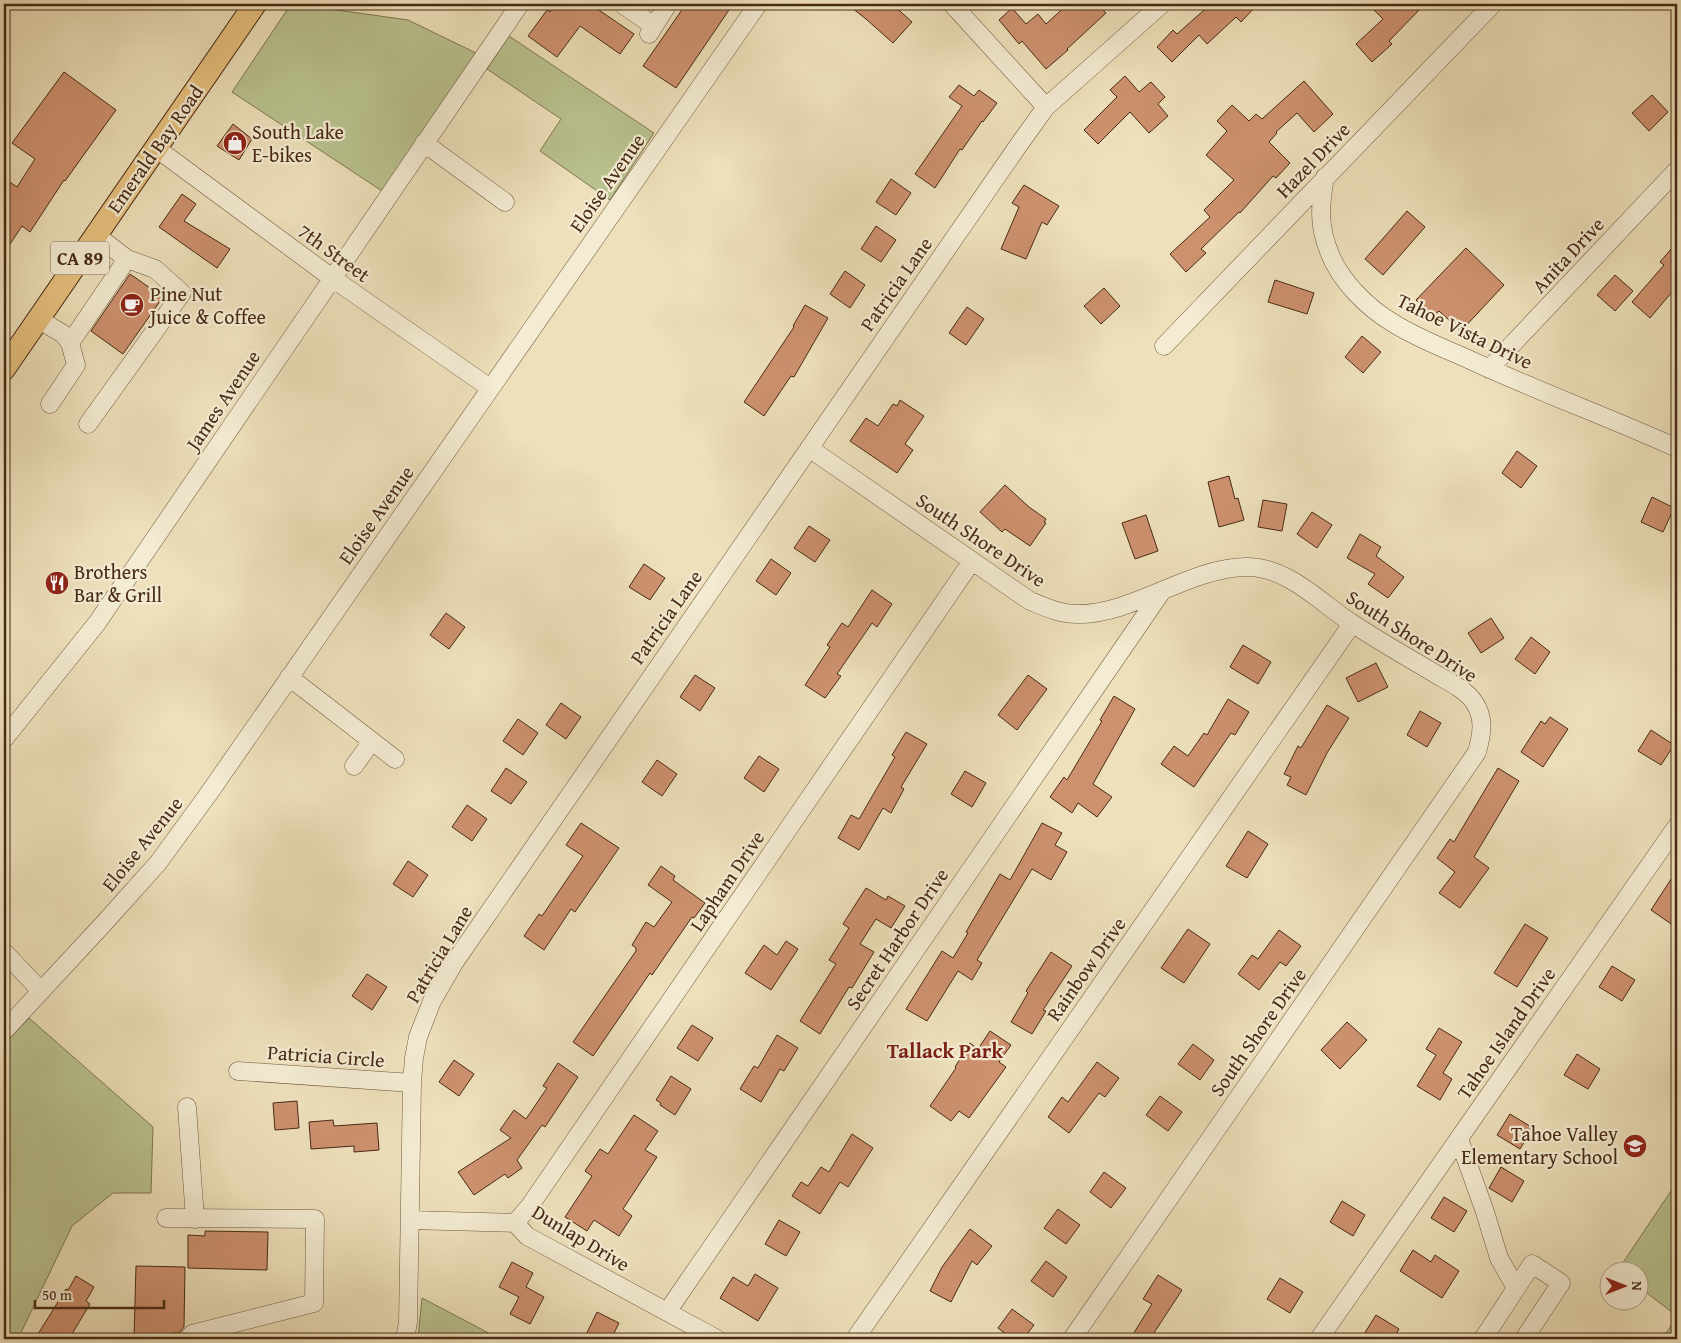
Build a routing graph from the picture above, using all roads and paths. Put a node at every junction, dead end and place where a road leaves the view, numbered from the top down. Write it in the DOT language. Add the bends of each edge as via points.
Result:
graph roads {
  1 [pos="255,4"];
  2 [pos="520,4"];
  3 [pos="622,4"];
  4 [pos="668,4"];
  5 [pos="758,4"];
  6 [pos="952,4"];
  7 [pos="1162,4"];
  8 [pos="1492,4"];
  9 [pos="1046,107"];
  10 [pos="424,143"];
  11 [pos="156,148"];
  12 [pos="1677,170"];
  13 [pos="1325,177"];
  14 [pos="505,202"];
  15 [pos="96,235"];
  16 [pos="128,260"];
  17 [pos="332,278"];
  18 [pos="38,319"];
  19 [pos="70,342"];
  20 [pos="1164,346"];
  21 [pos="4,368"];
  22 [pos="1489,369"];
  23 [pos="490,388"];
  24 [pos="50,404"];
  25 [pos="88,424"];
  26 [pos="809,448"];
  27 [pos="1677,448"];
  28 [pos="972,561"];
  29 [pos="1162,591"];
  30 [pos="1352,624"];
  31 [pos="289,677"];
  32 [pos="4,739"];
  33 [pos="372,741"];
  34 [pos="395,759"];
  35 [pos="354,766"];
  36 [pos="1677,826"];
  37 [pos="4,952"];
  38 [pos="41,991"];
  39 [pos="4,1031"];
  40 [pos="238,1071"];
  41 [pos="412,1083"];
  42 [pos="187,1106"];
  43 [pos="1459,1139"];
  44 [pos="166,1218"];
  45 [pos="195,1219"];
  46 [pos="410,1220"];
  47 [pos="515,1224"];
  48 [pos="1516,1288"];
  49 [pos="667,1312"];
  50 [pos="188,1339"];
  51 [pos="405,1339"];
  52 [pos="717,1339"];
  53 [pos="855,1339"];
  54 [pos="1072,1339"];
  55 [pos="1319,1339"];
  56 [pos="1484,1339"];
  57 [pos="1524,1339"];
  1 -- 11 [label="main road, Emerald Bay Road / CA 89"];
  2 -- 10 [label="street, James Avenue"];
  3 -- 4 [label="street" via="651,30"];
  5 -- 23 [label="street, Eloise Avenue"];
  6 -- 9 [label="street"];
  7 -- 9 [label="street, Patricia Lane"];
  8 -- 13 [label="street, Hazel Drive"];
  9 -- 26 [label="street, Patricia Lane"];
  10 -- 14 [label="street"];
  10 -- 17 [label="street, James Avenue"];
  11 -- 15 [label="main road, Emerald Bay Road / CA 89"];
  11 -- 17 [label="street, 7th Street"];
  12 -- 22 [label="street, Anita Drive"];
  13 -- 20 [label="street, Hazel Drive"];
  13 -- 22 [label="street, Tahoe Vista Drive" via="1321,230 1330,256 1347,283 1392,323"];
  15 -- 16 [label="street"];
  15 -- 18 [label="main road, Emerald Bay Road / CA 89"];
  16 -- 19 [label="street"];
  16 -- 25 [label="street" via="155,270 182,293"];
  17 -- 23 [label="street, 7th Street"];
  17 -- 32 [label="street, James Avenue" via="97,623"];
  18 -- 19 [label="street"];
  18 -- 21 [label="main road, Emerald Bay Road / CA 89"];
  19 -- 24 [label="street" via="76,365"];
  22 -- 27 [label="street, Tahoe Vista Drive"];
  23 -- 31 [label="street, Eloise Avenue"];
  26 -- 28 [label="street, South Shore Drive"];
  26 -- 41 [label="street, Patricia Lane" via="454,963 432,1001 418,1038"];
  28 -- 29 [label="street, South Shore Drive" via="1030,601 1053,611 1095,613"];
  28 -- 47 [label="street, Lapham Drive"];
  29 -- 30 [label="street, South Shore Drive" via="1197,576 1224,570 1245,567 1270,570 1291,580"];
  29 -- 49 [label="street, Secret Harbor Drive"];
  30 -- 53 [label="street, Rainbow Drive"];
  30 -- 54 [label="street, South Shore Drive" via="1458,687 1474,701 1482,717 1477,752"];
  31 -- 33 [label="street"];
  31 -- 38 [label="street, Eloise Avenue" via="158,863"];
  33 -- 34 [label="street"];
  33 -- 35 [label="street"];
  36 -- 43 [label="street, Tahoe Island Drive"];
  37 -- 38 [label="street"];
  38 -- 39 [label="street, Eloise Avenue"];
  40 -- 41 [label="street, Patricia Circle"];
  41 -- 46 [label="street, Patricia Lane"];
  42 -- 45 [label="street"];
  43 -- 48 [label="street" via="1499,1258"];
  43 -- 55 [label="street, Tahoe Island Drive"];
  44 -- 45 [label="street"];
  45 -- 50 [label="street" via="315,1219 314,1303 192,1334"];
  46 -- 47 [label="street, Dunlap Drive"];
  46 -- 51 [label="street, Patricia Lane"];
  47 -- 49 [label="street, Dunlap Drive" via="528,1236"];
  48 -- 56 [label="street"];
  48 -- 57 [label="street" via="1532,1264 1561,1283"];
  49 -- 52 [label="street, Dunlap Drive"];
}
